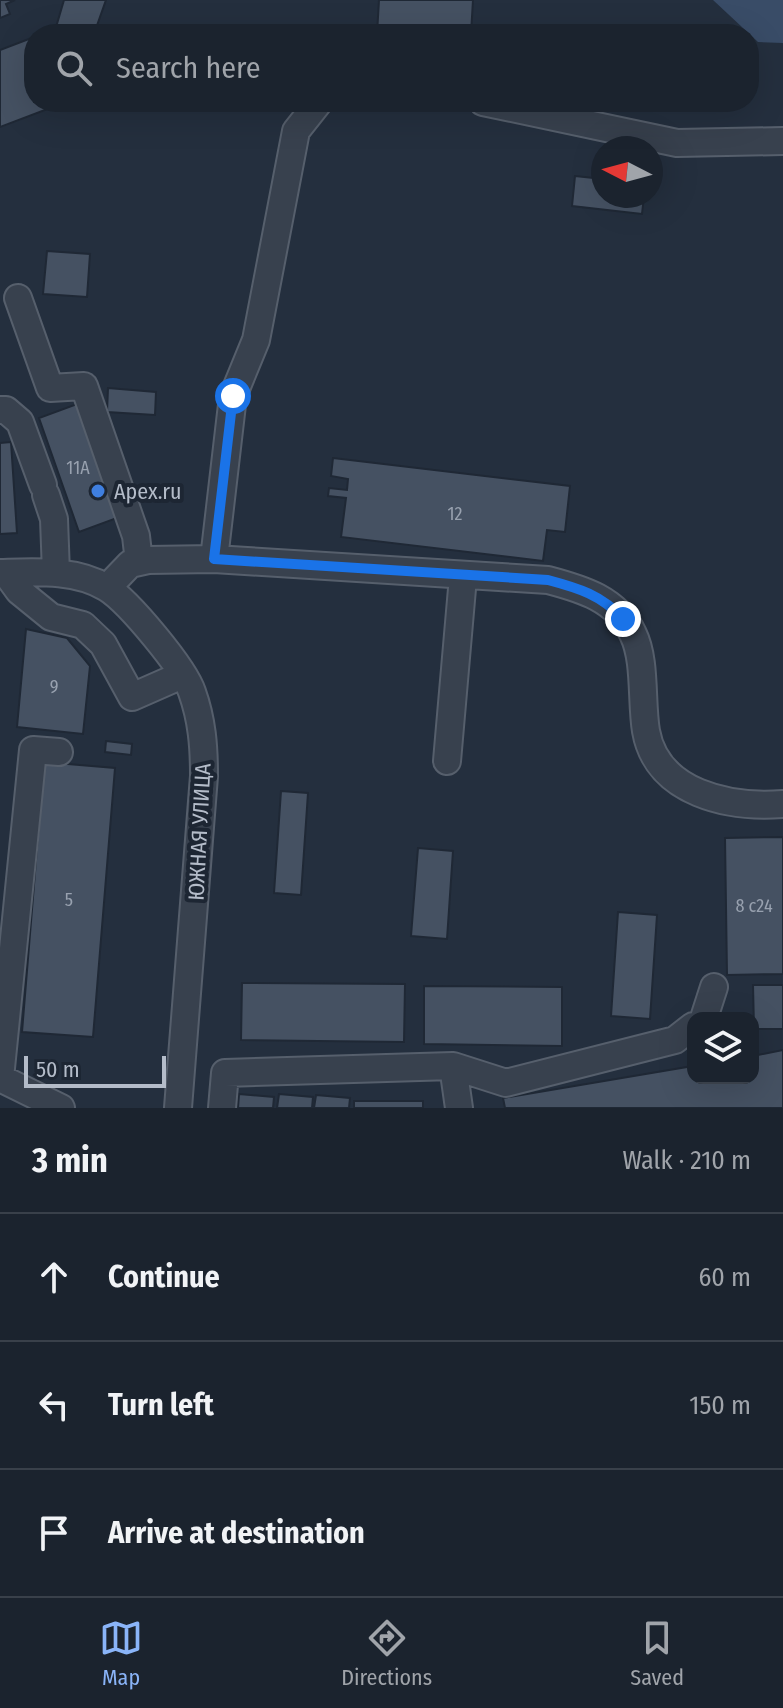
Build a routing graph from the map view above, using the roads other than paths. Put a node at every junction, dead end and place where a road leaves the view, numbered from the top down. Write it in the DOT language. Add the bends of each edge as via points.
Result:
graph roads {
  1 [pos="311,112"];
  2 [pos="530,112"];
  3 [pos="783,141"];
  4 [pos="18,298"];
  5 [pos="0,410"];
  6 [pos="214,559"];
  7 [pos="139,562"];
  8 [pos="3,573"];
  9 [pos="56,573"];
  10 [pos="463,577"];
  11 [pos="107,588"];
  12 [pos="182,675"];
  13 [pos="59,752"];
  14 [pos="447,761"];
  15 [pos="783,804"];
  16 [pos="714,987"];
  17 [pos="706,1012"];
  18 [pos="687,1031"];
  19 [pos="453,1066"];
  20 [pos="61,1108"];
  21 [pos="178,1108"];
  22 [pos="222,1108"];
  23 [pos="459,1108"];
  1 -- 6 [label="street" via="296,131 256,340 233,396"];
  2 -- 3 [label="street" via="677,143"];
  4 -- 7 [label="street" via="50,388 84,386 136,536"];
  5 -- 9 [label="street" via="20,422 54,519"];
  6 -- 7 [label="street"];
  6 -- 10 [label="street"];
  7 -- 11 [label="street" via="130,564"];
  8 -- 9 [label="street"];
  8 -- 12 [label="street" via="51,617 83,625 103,644 132,697"];
  9 -- 11 [label="street"];
  10 -- 14 [label="street"];
  10 -- 15 [label="street" via="548,580 601,599 634,635 646,733 652,752 669,774 691,790 719,800"];
  11 -- 12 [label="street, ЮЖНАЯ УЛИЦА" via="138,615"];
  12 -- 21 [label="street, ЮЖНАЯ УЛИЦА" via="203,732 204,776"];
  13 -- 20 [label="street" via="33,750 0,1078"];
  16 -- 17 [label="street"];
  18 -- 19 [label="street" via="675,1040 506,1083"];
  19 -- 22 [label="street" via="225,1073"];
  19 -- 23 [label="street"];
}
